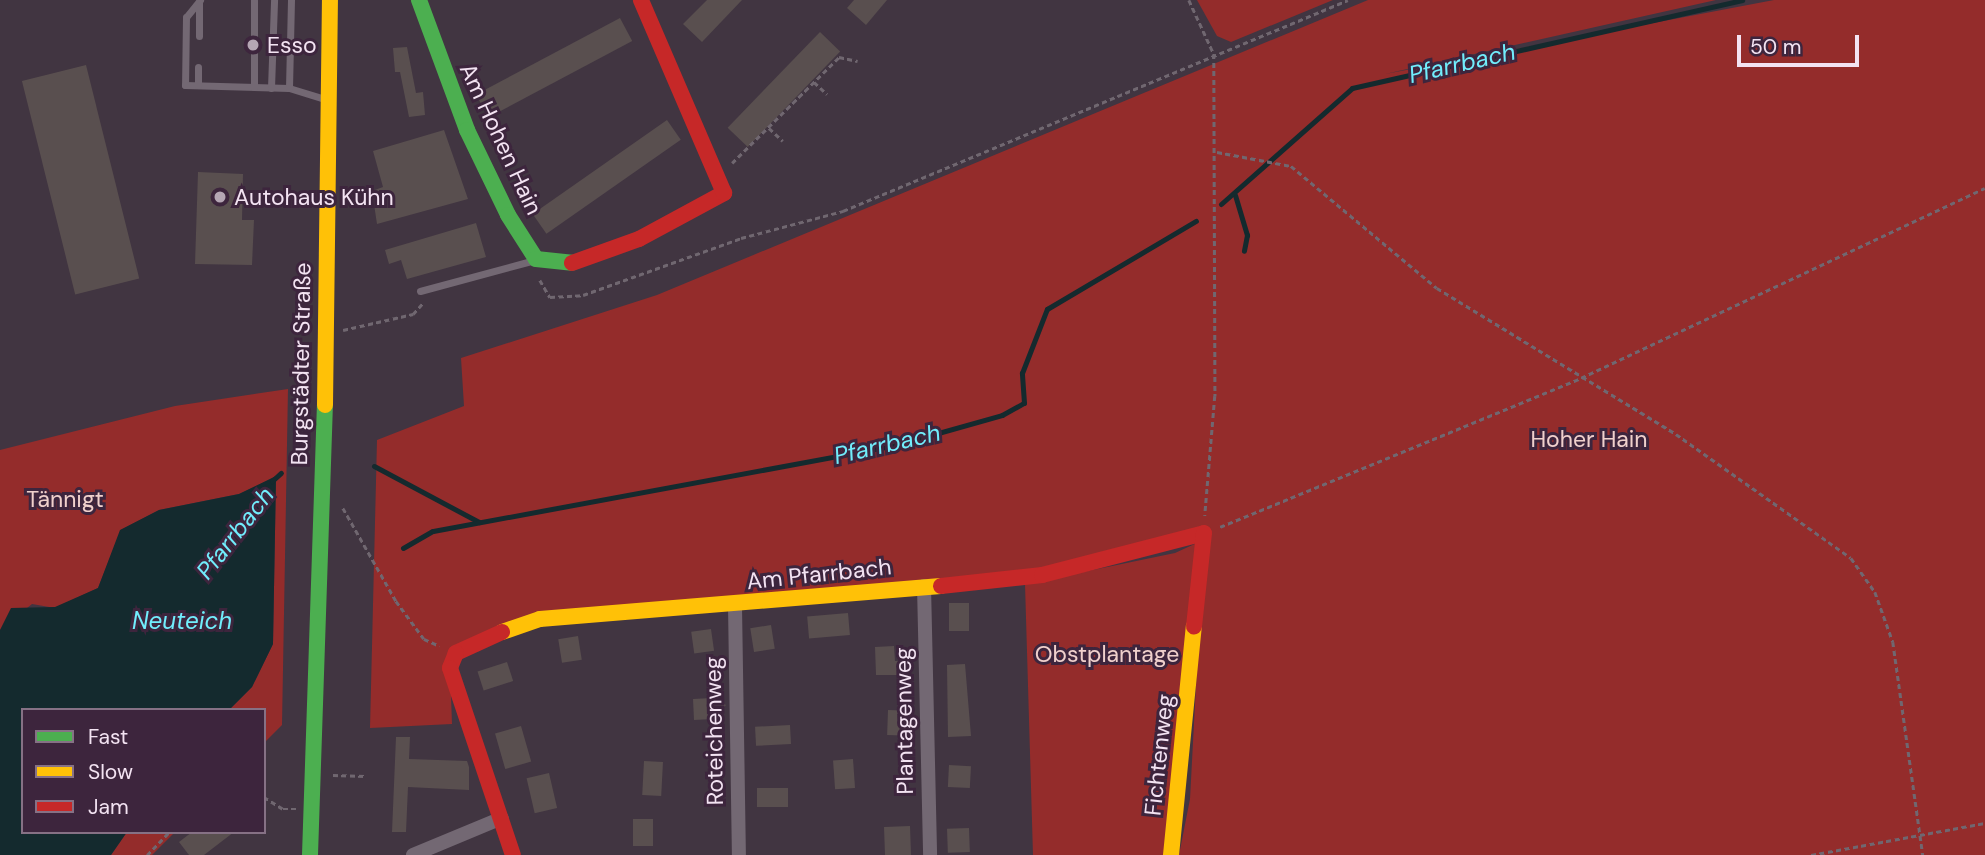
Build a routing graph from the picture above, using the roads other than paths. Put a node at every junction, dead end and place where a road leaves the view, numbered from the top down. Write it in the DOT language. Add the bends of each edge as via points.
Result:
graph roads {
  1 [pos="254,0"];
  2 [pos="274,0"];
  3 [pos="291,0"];
  4 [pos="330,0"];
  5 [pos="419,0"];
  6 [pos="641,0"];
  7 [pos="200,1"];
  8 [pos="199,36"];
  9 [pos="198,67"];
  10 [pos="198,85"];
  11 [pos="254,87"];
  12 [pos="271,88"];
  13 [pos="289,88"];
  14 [pos="330,101"];
  15 [pos="537,259"];
  16 [pos="421,291"];
  17 [pos="1205,533"];
  18 [pos="924,586"];
  19 [pos="735,606"];
  20 [pos="502,818"];
  21 [pos="310,855"];
  22 [pos="413,855"];
  23 [pos="513,855"];
  24 [pos="739,855"];
  25 [pos="929,855"];
  26 [pos="1171,855"];
  1 -- 11 [label="lane"];
  2 -- 12 [label="lane"];
  3 -- 13 [label="lane"];
  4 -- 14 [label="street, Burgstädter Straße"];
  5 -- 15 [label="street, Am Hohen Hain" via="467,130"];
  6 -- 15 [label="street" via="724,193 639,239 564,266"];
  7 -- 8 [label="lane"];
  7 -- 10 [label="lane" via="187,17 186,85"];
  9 -- 10 [label="lane"];
  10 -- 11 [label="lane"];
  11 -- 12 [label="lane"];
  12 -- 13 [label="lane"];
  13 -- 14 [label="lane"];
  14 -- 21 [label="street, Burgstädter Straße"];
  15 -- 16 [label="lane"];
  17 -- 18 [label="street, Am Pfarrbach" via="1042,575"];
  17 -- 26 [label="street, Fichtenweg"];
  18 -- 19 [label="street, Am Pfarrbach"];
  18 -- 25 [label="street, Plantagenweg"];
  19 -- 20 [label="street, Am Pfarrbach" via="540,619 453,661"];
  19 -- 24 [label="street, Roteichenweg"];
  20 -- 22 [label="street"];
  20 -- 23 [label="street"];
}
